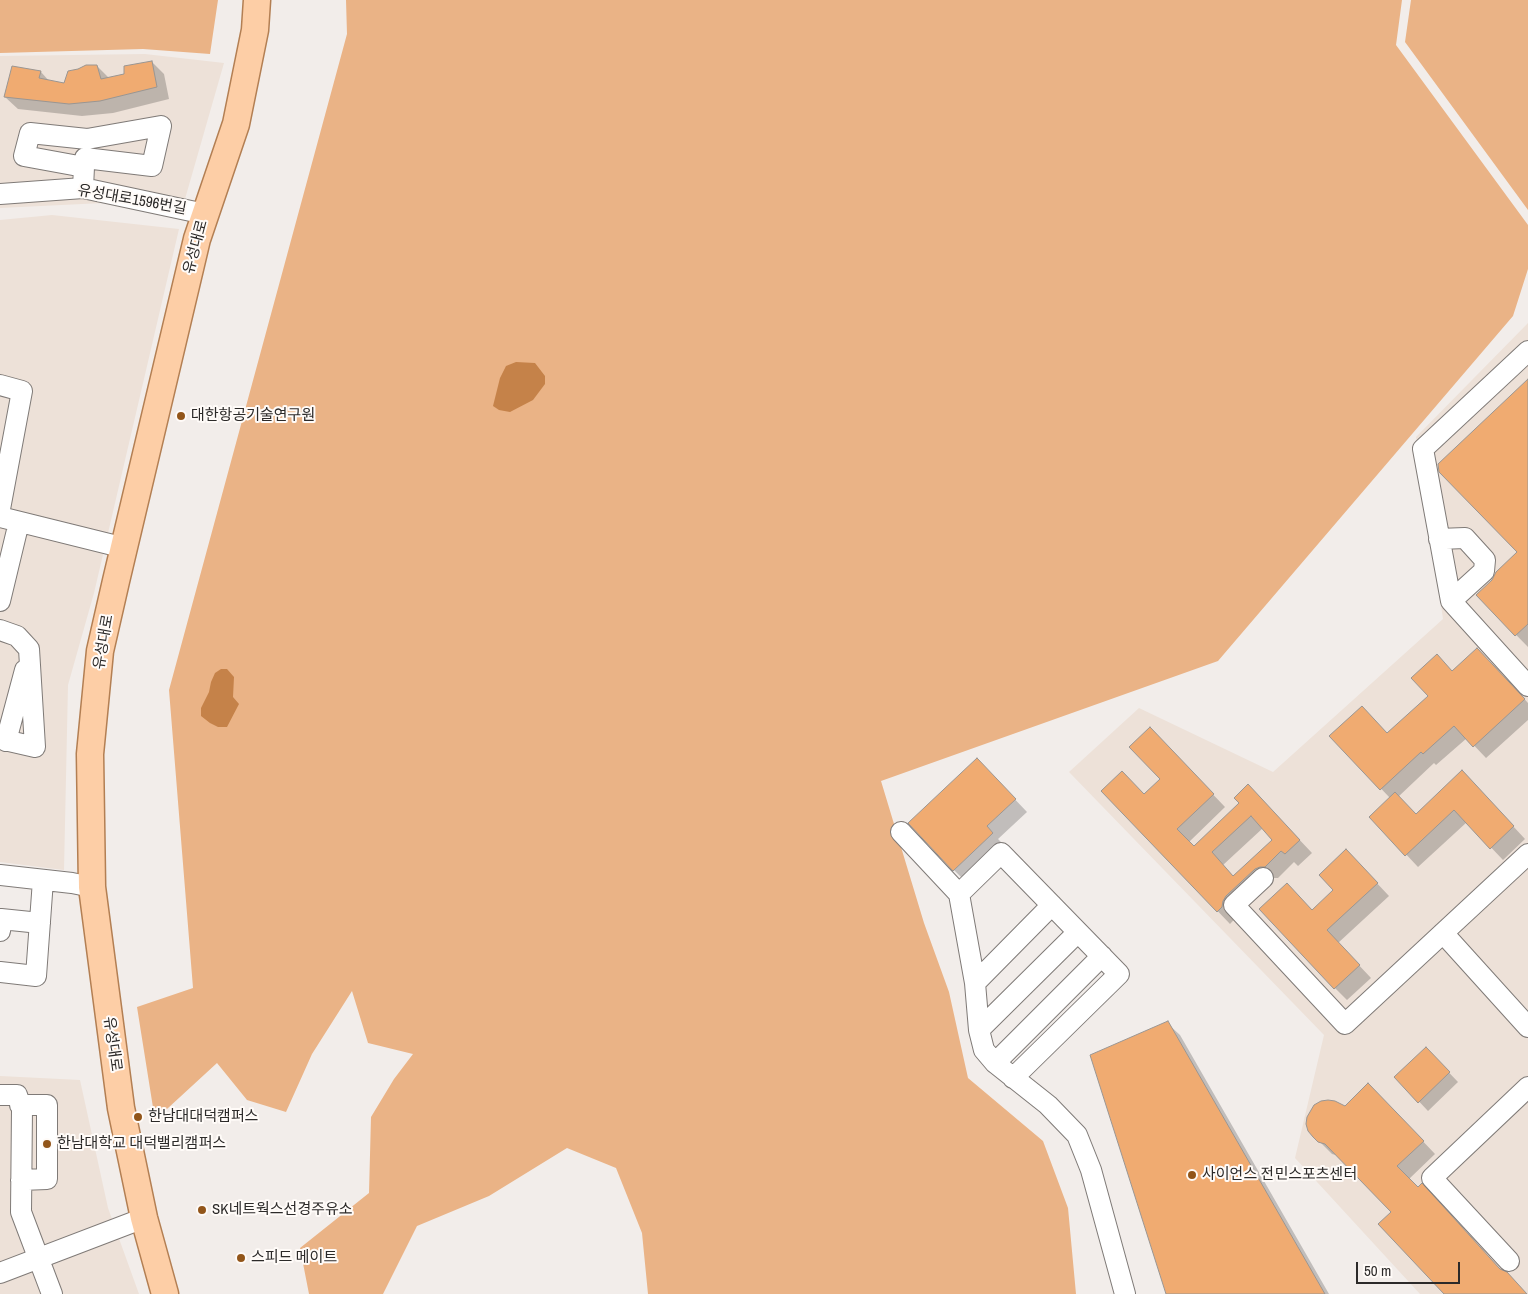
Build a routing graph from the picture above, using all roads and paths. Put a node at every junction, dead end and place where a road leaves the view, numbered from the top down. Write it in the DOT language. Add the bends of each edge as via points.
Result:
graph roads {
  1 [pos="257,0"];
  2 [pos="85,155"];
  3 [pos="83,188"];
  4 [pos="0,194"];
  5 [pos="205,214"];
  6 [pos="1528,351"];
  7 [pos="0,385"];
  8 [pos="0,509"];
  9 [pos="10,520"];
  10 [pos="1439,539"];
  11 [pos="125,548"];
  12 [pos="0,601"];
  13 [pos="1451,601"];
  14 [pos="0,630"];
  15 [pos="29,656"];
  16 [pos="1528,686"];
  17 [pos="3,740"];
  18 [pos="901,832"];
  19 [pos="1528,854"];
  20 [pos="0,875"];
  21 [pos="1263,878"];
  22 [pos="44,880"];
  23 [pos="92,887"];
  24 [pos="959,894"];
  25 [pos="1052,905"];
  26 [pos="40,923"];
  27 [pos="0,931"];
  28 [pos="1078,932"];
  29 [pos="1443,933"];
  30 [pos="1102,956"];
  31 [pos="0,972"];
  32 [pos="974,983"];
  33 [pos="1528,1027"];
  34 [pos="979,1030"];
  35 [pos="995,1063"];
  36 [pos="1013,1078"];
  37 [pos="1528,1087"];
  38 [pos="0,1094"];
  39 [pos="144,1218"];
  40 [pos="38,1258"];
  41 [pos="1509,1261"];
  42 [pos="0,1272"];
  43 [pos="52,1294"];
  44 [pos="166,1294"];
  45 [pos="1125,1294"];
  1 -- 5 [label="main road, 유성대로" via="255,30 236,124"];
  2 -- 3 [label="street"];
  3 -- 4 [label="street, 유성대로1596번길"];
  3 -- 5 [label="street, 유성대로1596번길"];
  5 -- 11 [label="main road, 유성대로"];
  6 -- 10 [label="street" via="1423,449"];
  7 -- 8 [label="street" via="22,391"];
  9 -- 11 [label="street"];
  9 -- 12 [label="street"];
  10 -- 13 [label="street"];
  10 -- 13 [label="street" via="1465,538 1486,560 1484,571"];
  11 -- 23 [label="main road, 유성대로" via="99,661 90,754"];
  13 -- 16 [label="street"];
  14 -- 15 [label="street" via="16,636 29,649"];
  15 -- 17 [label="street"];
  15 -- 17 [label="street" via="35,747"];
  18 -- 24 [label="street"];
  19 -- 29 [label="street"];
  20 -- 22 [label="street"];
  21 -- 29 [label="street" via="1234,905 1345,1024"];
  22 -- 23 [label="street"];
  22 -- 26 [label="street"];
  23 -- 39 [label="main road, 유성대로" via="121,1108"];
  24 -- 25 [label="street" via="1001,853"];
  24 -- 32 [label="street"];
  25 -- 28 [label="street"];
  25 -- 32 [label="street"];
  26 -- 27 [label="street" via="1,919"];
  26 -- 31 [label="street" via="36,976"];
  28 -- 30 [label="street"];
  28 -- 34 [label="street"];
  29 -- 33 [label="street"];
  30 -- 35 [label="street"];
  30 -- 36 [label="street" via="1119,974"];
  32 -- 34 [label="street"];
  34 -- 35 [label="street" via="984,1050"];
  35 -- 36 [label="street"];
  36 -- 45 [label="street" via="1048,1105 1077,1135 1091,1170"];
  37 -- 41 [label="street" via="1432,1178"];
  38 -- 40 [label="street" via="17,1095 22,1109 20,1212"];
  39 -- 40 [label="street"];
  39 -- 44 [label="main road, 유성대로"];
  40 -- 42 [label="street"];
  40 -- 43 [label="street"];
}
